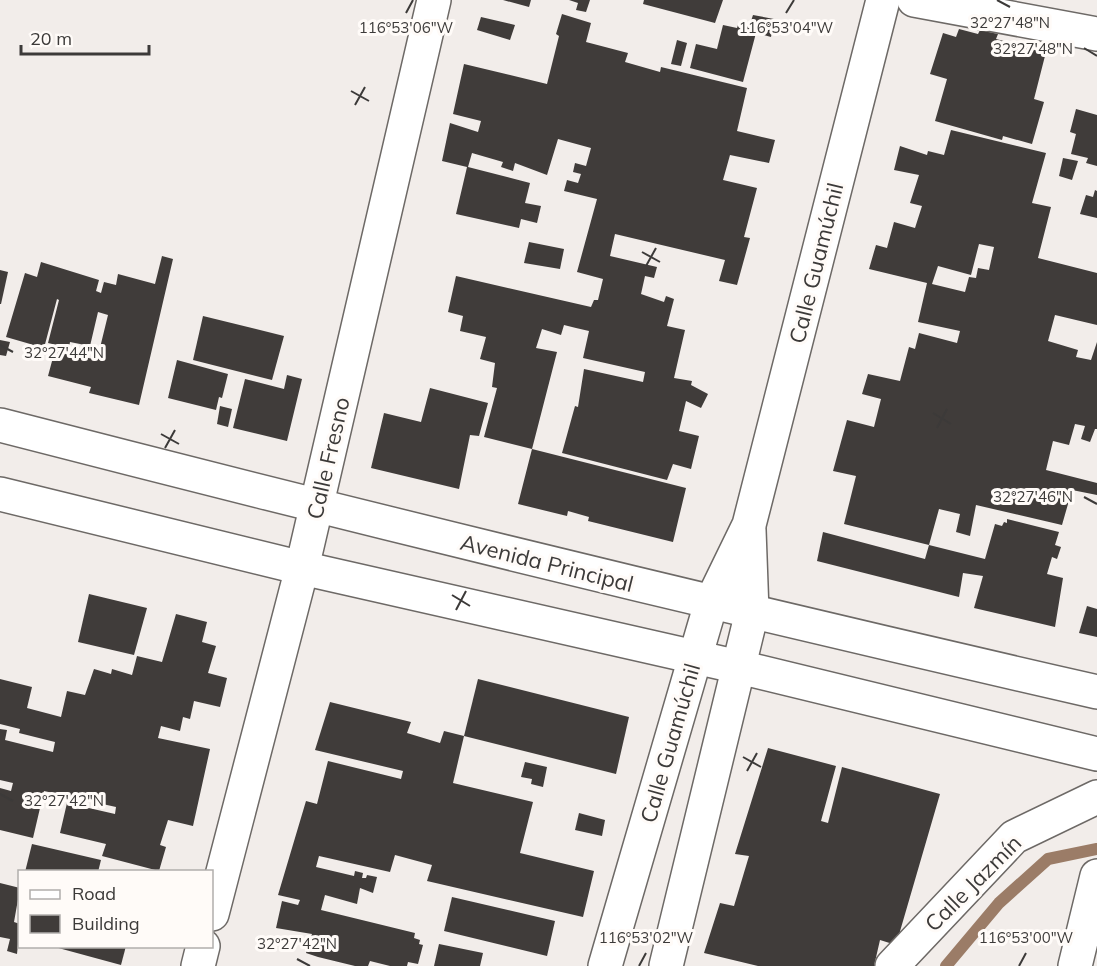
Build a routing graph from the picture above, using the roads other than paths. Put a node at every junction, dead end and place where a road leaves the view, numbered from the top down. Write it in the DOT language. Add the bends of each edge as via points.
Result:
graph roads {
  1 [pos="434,0"];
  2 [pos="883,0"];
  3 [pos="914,0"];
  4 [pos="1097,33"];
  5 [pos="0,425"];
  6 [pos="0,494"];
  7 [pos="316,507"];
  8 [pos="749,525"];
  9 [pos="303,568"];
  10 [pos="711,603"];
  11 [pos="752,612"];
  12 [pos="694,658"];
  13 [pos="739,667"];
  14 [pos="1097,692"];
  15 [pos="1097,754"];
  16 [pos="1097,797"];
  17 [pos="1097,876"];
  18 [pos="213,910"];
  19 [pos="202,948"];
  20 [pos="198,966"];
  21 [pos="605,966"];
  22 [pos="666,966"];
  23 [pos="892,966"];
  24 [pos="1075,966"];
  1 -- 7 [label="street, Calle Fresno"];
  2 -- 8 [label="street, Calle Guamúchil"];
  3 -- 4 [label="street"];
  5 -- 7 [label="street, Avenida Principal"];
  6 -- 9 [label="street"];
  7 -- 9 [label="street, Calle Fresno"];
  7 -- 10 [label="street, Avenida Principal"];
  8 -- 10 [label="street, Calle Guamúchil"];
  8 -- 11 [label="street, Calle Guamúchil"];
  9 -- 12 [label="street"];
  9 -- 18 [label="street, Calle Fresno"];
  10 -- 11 [label="street, Avenida Principal"];
  10 -- 12 [label="street, Calle Guamúchil"];
  11 -- 13 [label="street, Calle Guamúchil"];
  11 -- 14 [label="street, Avenida Principal"];
  12 -- 13 [label="street"];
  12 -- 21 [label="street, Calle Guamúchil"];
  13 -- 15 [label="street"];
  13 -- 22 [label="street, Calle Guamúchil"];
  16 -- 23 [label="street, Calle Jazmín" via="1014,837"];
  17 -- 24 [label="street"];
  19 -- 20 [label="street"];
}
